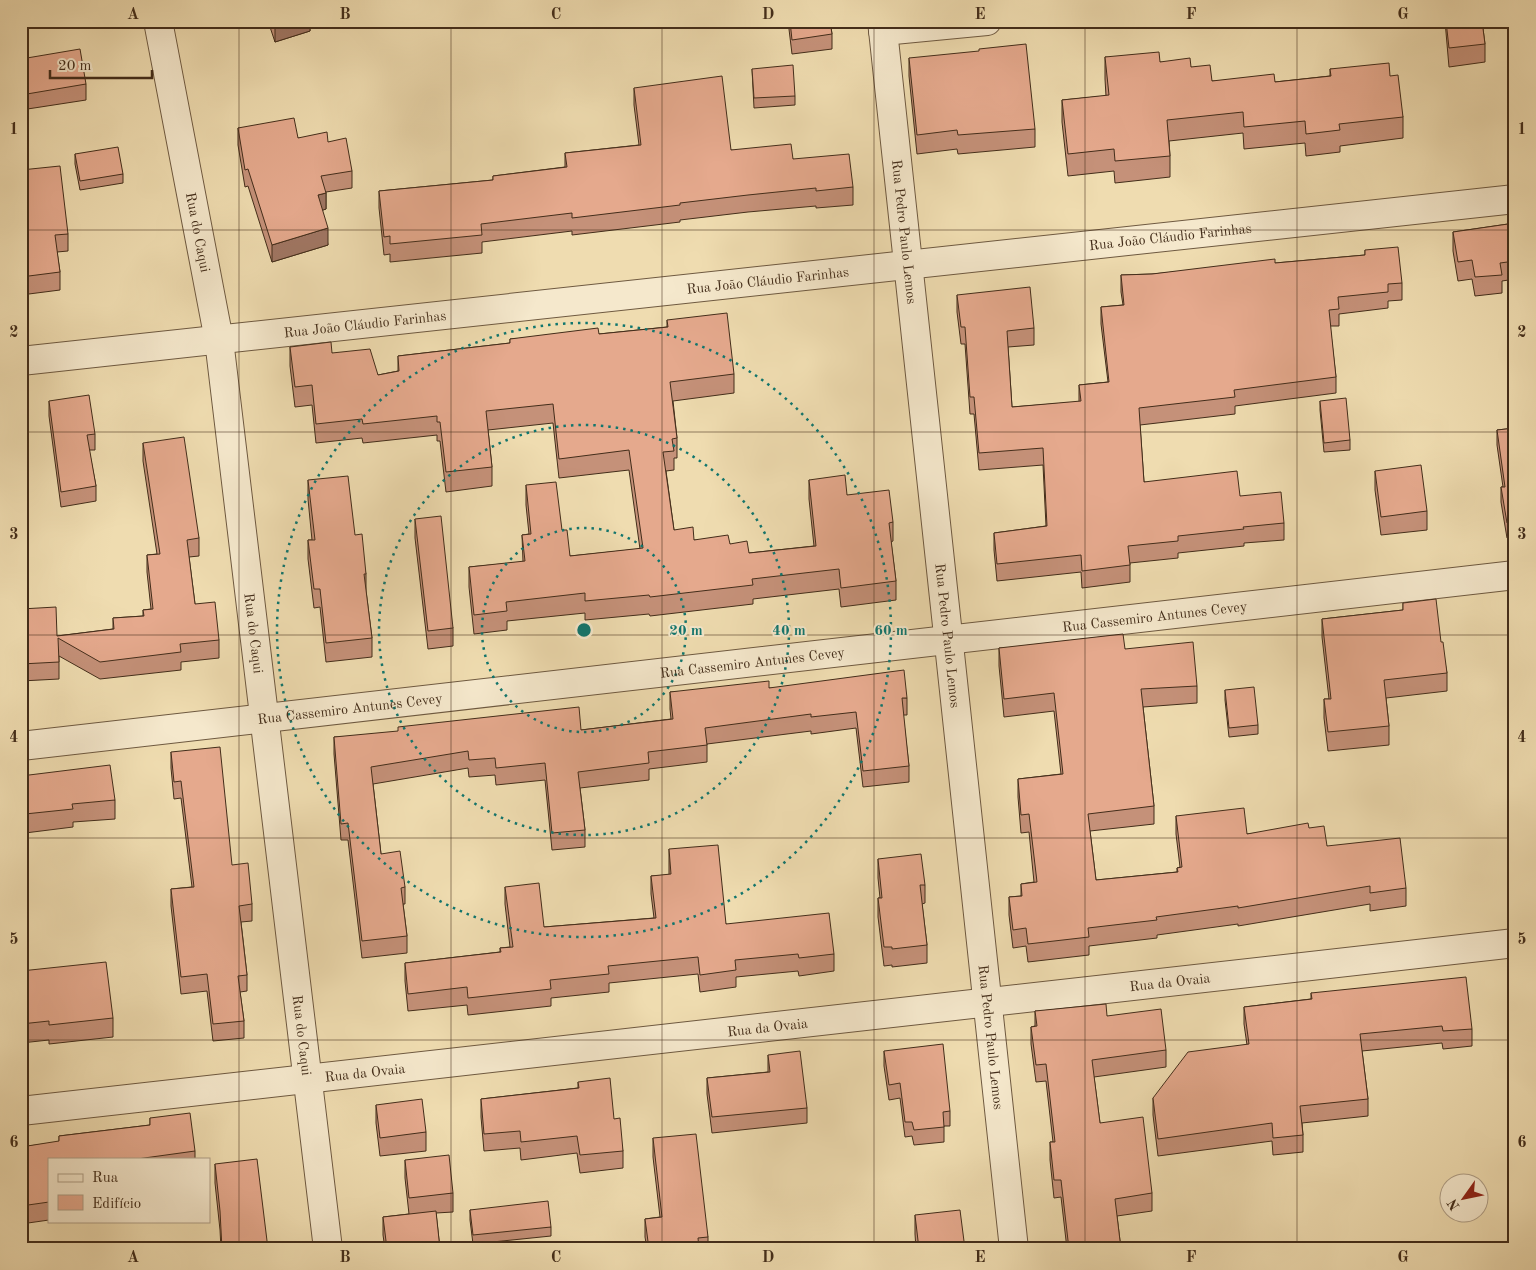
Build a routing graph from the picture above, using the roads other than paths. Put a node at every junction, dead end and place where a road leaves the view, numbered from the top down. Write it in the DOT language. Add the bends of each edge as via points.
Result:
graph roads {
  1 [pos="158,21"];
  2 [pos="987,21"];
  3 [pos="882,26"];
  4 [pos="1515,199"];
  5 [pos="908,265"];
  6 [pos="219,340"];
  7 [pos="21,361"];
  8 [pos="1515,576"];
  9 [pos="948,640"];
  10 [pos="264,718"];
  11 [pos="21,746"];
  12 [pos="1515,943"];
  13 [pos="987,1002"];
  14 [pos="307,1078"];
  15 [pos="21,1111"];
  16 [pos="328,1249"];
  17 [pos="1014,1249"];
  1 -- 6 [label="street, Rua do Caqui"];
  2 -- 3 [label="street"];
  3 -- 5 [label="street, Rua Pedro Paulo Lemos"];
  4 -- 5 [label="street, Rua João Cláudio Farinhas"];
  5 -- 6 [label="street, Rua João Cláudio Farinhas"];
  5 -- 9 [label="street, Rua Pedro Paulo Lemos"];
  6 -- 7 [label="street, Rua João Cláudio Farinhas"];
  6 -- 10 [label="street, Rua do Caqui"];
  8 -- 9 [label="street, Rua Cassemiro Antunes Cevey"];
  9 -- 10 [label="street, Rua Cassemiro Antunes Cevey"];
  9 -- 13 [label="street, Rua Pedro Paulo Lemos"];
  10 -- 11 [label="street, Rua Cassemiro Antunes Cevey"];
  10 -- 14 [label="street, Rua do Caqui"];
  12 -- 13 [label="street, Rua da Ovaia"];
  13 -- 14 [label="street, Rua da Ovaia"];
  13 -- 17 [label="street, Rua Pedro Paulo Lemos"];
  14 -- 15 [label="street, Rua da Ovaia"];
  14 -- 16 [label="street, Rua do Caqui"];
}
